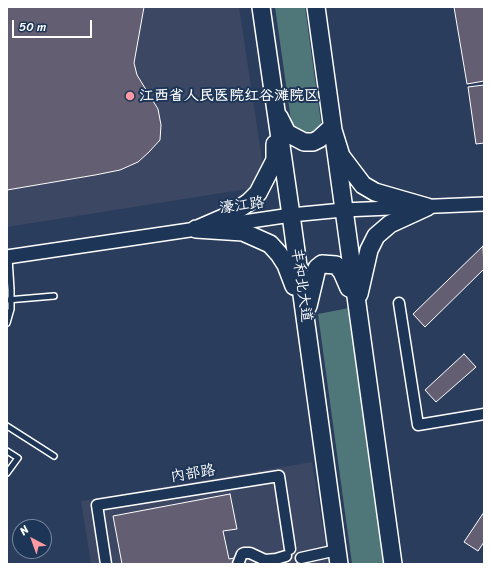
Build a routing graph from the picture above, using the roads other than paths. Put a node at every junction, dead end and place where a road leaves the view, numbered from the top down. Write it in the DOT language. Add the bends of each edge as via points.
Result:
graph roads {
  1 [pos="261,7"];
  2 [pos="316,7"];
  3 [pos="276,112"];
  4 [pos="332,127"];
  5 [pos="484,204"];
  6 [pos="427,207"];
  7 [pos="343,210"];
  8 [pos="291,215"];
  9 [pos="196,229"];
  10 [pos="8,257"];
  11 [pos="54,296"];
  12 [pos="9,301"];
  13 [pos="399,303"];
  14 [pos="356,304"];
  15 [pos="305,318"];
  16 [pos="7,323"];
  17 [pos="484,414"];
  18 [pos="7,426"];
  19 [pos="7,451"];
  20 [pos="54,456"];
  21 [pos="7,473"];
  22 [pos="287,557"];
  23 [pos="338,557"];
  24 [pos="301,561"];
  25 [pos="106,564"];
  26 [pos="238,564"];
  27 [pos="392,564"];
  1 -- 3 [label="highway, 丰和北大道"];
  2 -- 4 [label="highway"];
  3 -- 4 [label="highway" via="287,133 304,142 313,142"];
  3 -- 8 [label="highway, 丰和北大道"];
  3 -- 9 [label="highway" via="275,160 258,193 230,215"];
  4 -- 6 [label="highway" via="341,156 363,185 375,192"];
  4 -- 7 [label="highway"];
  5 -- 6 [label="street, 濠江路"];
  6 -- 7 [label="street, 濠江路"];
  6 -- 14 [label="highway" via="390,224 376,236 368,250"];
  7 -- 8 [label="street, 濠江路"];
  7 -- 14 [label="highway"];
  8 -- 9 [label="street, 濠江路"];
  8 -- 15 [label="highway, 丰和北大道"];
  9 -- 10 [label="street, 濠江路"];
  9 -- 15 [label="highway" via="243,232 270,244 286,265"];
  10 -- 12 [label="lane"];
  11 -- 12 [label="lane"];
  12 -- 16 [label="lane"];
  13 -- 17 [label="street" via="418,425"];
  14 -- 15 [label="highway" via="342,272 336,265 322,264 317,268 314,277"];
  14 -- 27 [label="highway"];
  15 -- 23 [label="highway, 丰和北大道"];
  18 -- 20 [label="lane"];
  19 -- 21 [label="lane" via="18,458"];
  22 -- 24 [label="street" via="296,552"];
  22 -- 25 [label="street, 内部路" via="279,476 97,505"];
  22 -- 26 [label="street" via="265,560 244,553"];
  23 -- 24 [label="street"];
}
